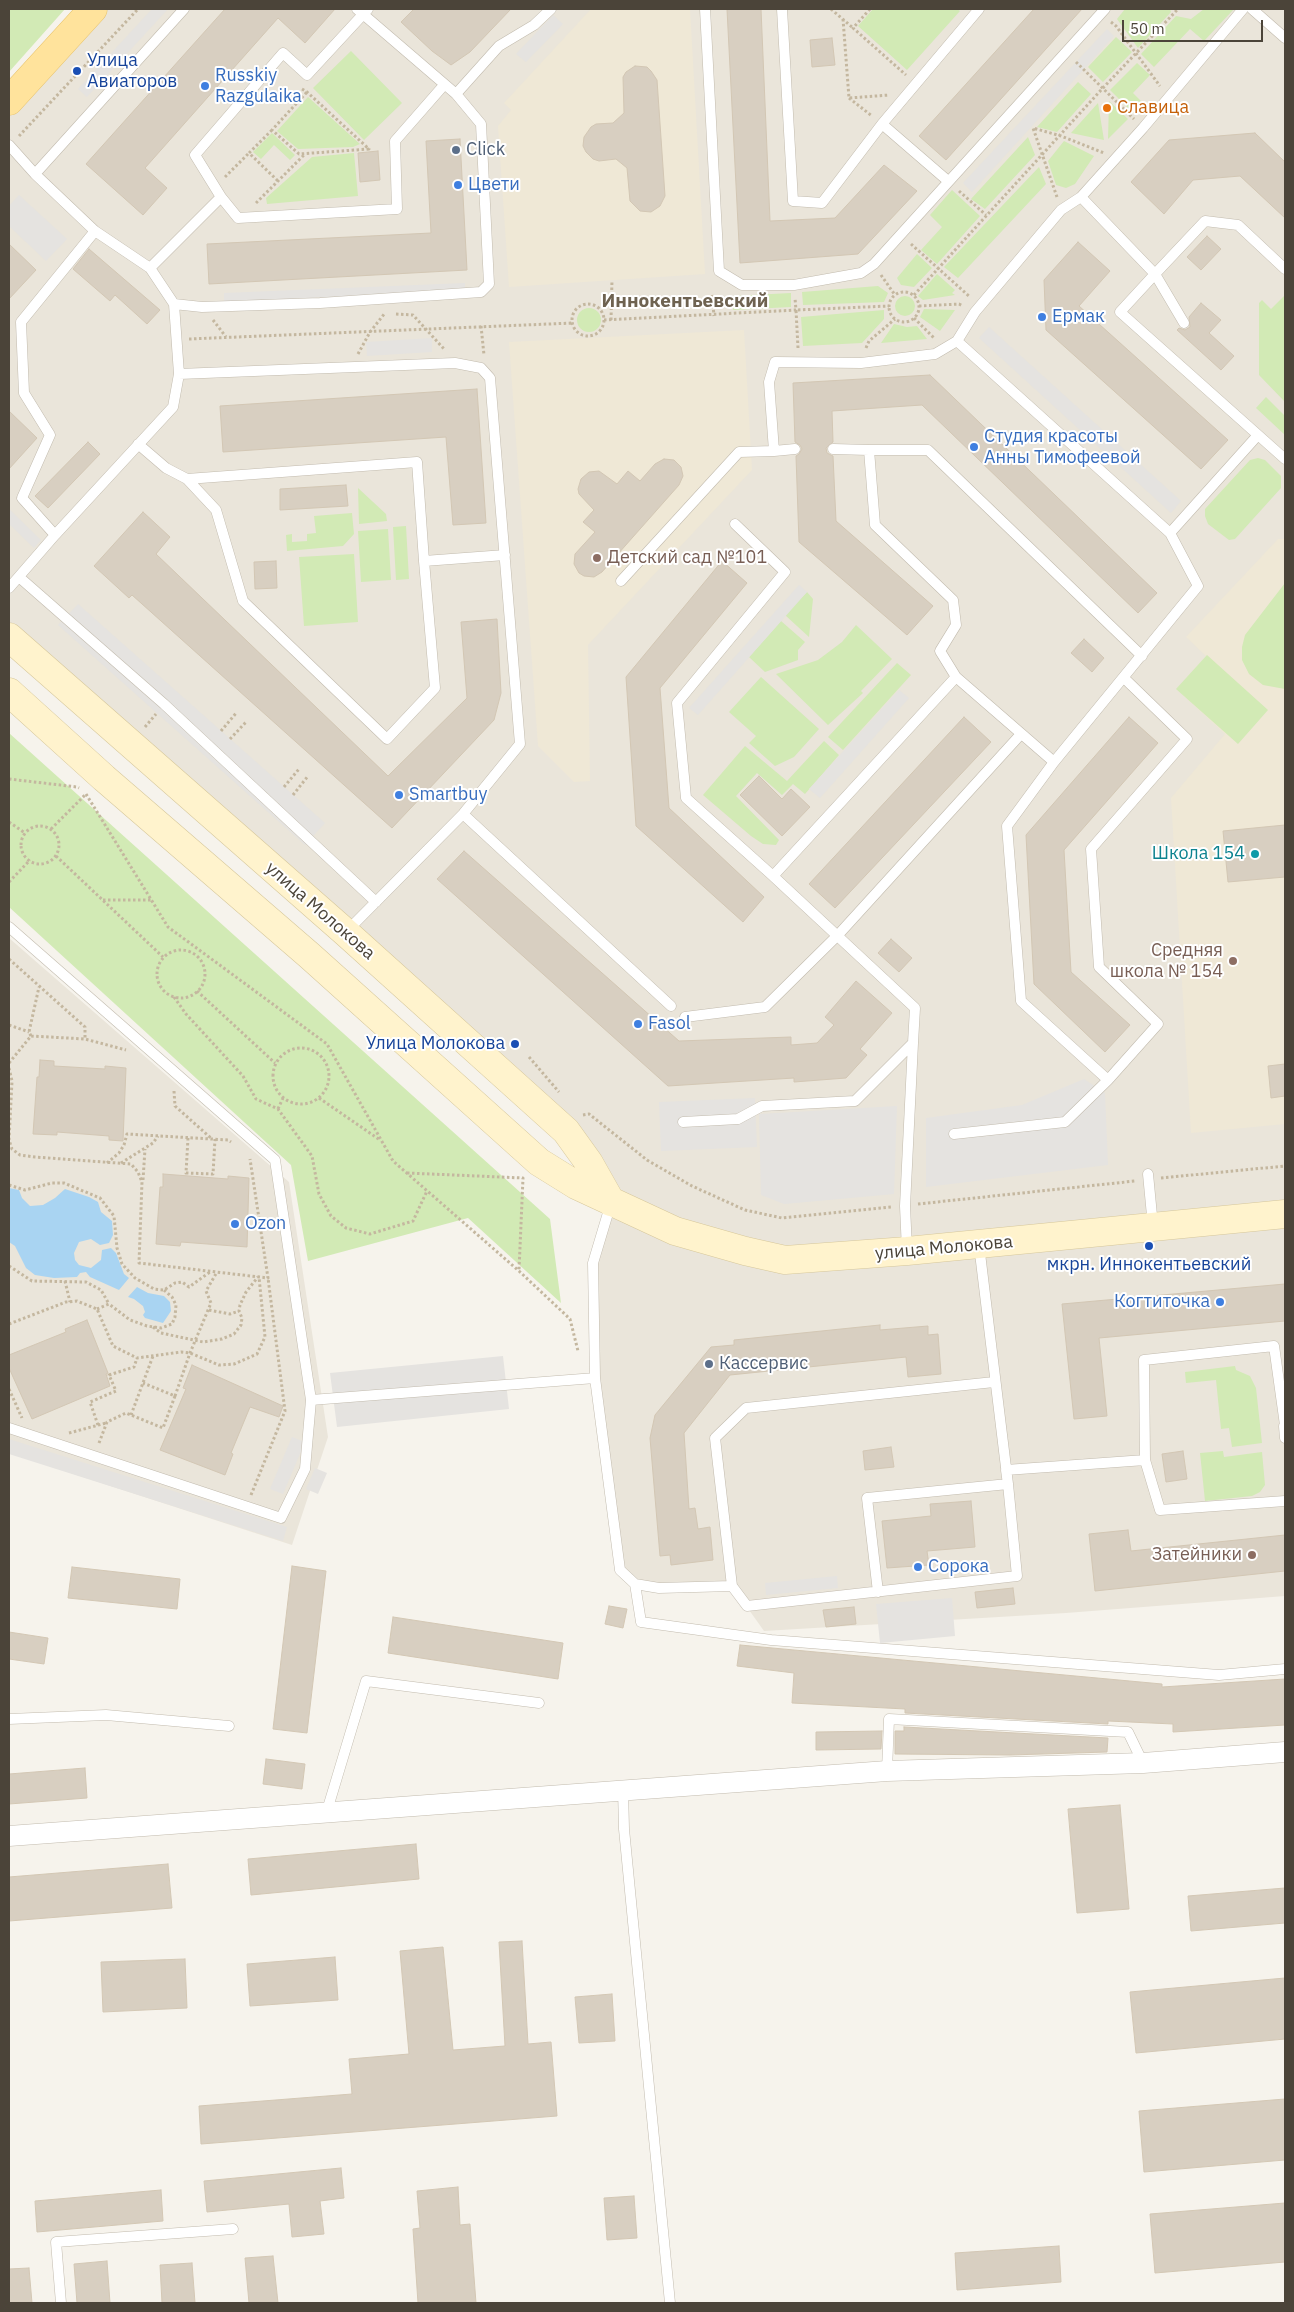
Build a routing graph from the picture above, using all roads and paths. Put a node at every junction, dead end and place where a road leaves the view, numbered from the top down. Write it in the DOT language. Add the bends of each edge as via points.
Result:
graph roads {
  1 [pos="93,9"];
  2 [pos="138,9"];
  3 [pos="184,9"];
  4 [pos="551,9"];
  5 [pos="705,9"];
  6 [pos="782,9"];
  7 [pos="831,9"];
  8 [pos="870,9"];
  9 [pos="979,9"];
  10 [pos="1105,9"];
  11 [pos="1178,9"];
  12 [pos="1243,9"];
  13 [pos="1252,9"];
  14 [pos="362,10"];
  15 [pos="843,20"];
  16 [pos="1116,26"];
  17 [pos="853,28"];
  18 [pos="1285,38"];
  19 [pos="1136,54"];
  20 [pos="1079,64"];
  21 [pos="1159,83"];
  22 [pos="916,84"];
  23 [pos="444,85"];
  24 [pos="297,86"];
  25 [pos="1102,89"];
  26 [pos="307,92"];
  27 [pos="456,94"];
  28 [pos="908,94"];
  29 [pos="849,98"];
  30 [pos="9,101"];
  31 [pos="1137,122"];
  32 [pos="882,124"];
  33 [pos="272,130"];
  34 [pos="1061,136"];
  35 [pos="9,146"];
  36 [pos="249,153"];
  37 [pos="305,153"];
  38 [pos="1109,155"];
  39 [pos="1042,156"];
  40 [pos="232,171"];
  41 [pos="35,174"];
  42 [pos="278,181"];
  43 [pos="952,185"];
  44 [pos="1053,187"];
  45 [pos="221,197"];
  46 [pos="1081,197"];
  47 [pos="258,202"];
  48 [pos="986,215"];
  49 [pos="95,231"];
  50 [pos="909,242"];
  51 [pos="150,268"];
  52 [pos="938,269"];
  53 [pos="1285,269"];
  54 [pos="1154,274"];
  55 [pos="612,280"];
  56 [pos="891,290"];
  57 [pos="712,295"];
  58 [pos="895,295"];
  59 [pos="914,295"];
  60 [pos="973,300"];
  61 [pos="174,304"];
  62 [pos="959,304"];
  63 [pos="795,305"];
  64 [pos="889,306"];
  65 [pos="919,306"];
  66 [pos="796,310"];
  67 [pos="714,316"];
  68 [pos="894,318"];
  69 [pos="914,318"];
  70 [pos="604,320"];
  71 [pos="611,320"];
  72 [pos="573,322"];
  73 [pos="1184,323"];
  74 [pos="481,326"];
  75 [pos="426,328"];
  76 [pos="370,332"];
  77 [pos="933,336"];
  78 [pos="177,339"];
  79 [pos="957,340"];
  80 [pos="869,341"];
  81 [pos="798,347"];
  82 [pos="356,356"];
  83 [pos="484,361"];
  84 [pos="455,363"];
  85 [pos="179,374"];
  86 [pos="1258,435"];
  87 [pos="138,444"];
  88 [pos="795,449"];
  89 [pos="833,449"];
  90 [pos="869,450"];
  91 [pos="774,451"];
  92 [pos="1285,459"];
  93 [pos="187,479"];
  94 [pos="735,524"];
  95 [pos="1170,533"];
  96 [pos="55,535"];
  97 [pos="505,554"];
  98 [pos="424,561"];
  99 [pos="19,577"];
  100 [pos="620,581"];
  101 [pos="9,588"];
  102 [pos="9,637"];
  103 [pos="1142,656"];
  104 [pos="956,677"];
  105 [pos="1124,678"];
  106 [pos="9,692"];
  107 [pos="237,712"];
  108 [pos="247,721"];
  109 [pos="222,731"];
  110 [pos="1021,734"];
  111 [pos="230,739"];
  112 [pos="1054,762"];
  113 [pos="300,769"];
  114 [pos="308,776"];
  115 [pos="9,778"];
  116 [pos="284,787"];
  117 [pos="87,795"];
  118 [pos="293,795"];
  119 [pos="463,814"];
  120 [pos="9,822"];
  121 [pos="51,829"];
  122 [pos="25,834"];
  123 [pos="56,856"];
  124 [pos="30,860"];
  125 [pos="773,876"];
  126 [pos="9,882"];
  127 [pos="102,900"];
  128 [pos="151,900"];
  129 [pos="376,902"];
  130 [pos="9,928"];
  131 [pos="345,932"];
  132 [pos="838,935"];
  133 [pos="163,957"];
  134 [pos="9,959"];
  135 [pos="39,986"];
  136 [pos="197,991"];
  137 [pos="174,997"];
  138 [pos="672,1006"];
  139 [pos="686,1017"];
  140 [pos="9,1025"];
  141 [pos="30,1034"];
  142 [pos="84,1039"];
  143 [pos="913,1043"];
  144 [pos="129,1050"];
  145 [pos="529,1057"];
  146 [pos="9,1063"];
  147 [pos="275,1064"];
  148 [pos="9,1068"];
  149 [pos="1108,1080"];
  150 [pos="168,1085"];
  151 [pos="560,1093"];
  152 [pos="283,1098"];
  153 [pos="319,1098"];
  154 [pos="278,1109"];
  155 [pos="579,1115"];
  156 [pos="9,1121"];
  157 [pos="683,1122"];
  158 [pos="954,1134"];
  159 [pos="158,1136"];
  160 [pos="188,1138"];
  161 [pos="213,1139"];
  162 [pos="381,1140"];
  163 [pos="234,1145"];
  164 [pos="145,1148"];
  165 [pos="10,1150"];
  166 [pos="246,1156"];
  167 [pos="107,1163"];
  168 [pos="120,1164"];
  169 [pos="1285,1166"];
  170 [pos="406,1173"];
  171 [pos="1148,1177"];
  172 [pos="142,1182"];
  173 [pos="9,1185"];
  174 [pos="427,1191"];
  175 [pos="611,1202"];
  176 [pos="905,1206"];
  177 [pos="1285,1214"];
  178 [pos="1153,1227"];
  179 [pos="979,1244"];
  180 [pos="907,1251"];
  181 [pos="9,1266"];
  182 [pos="519,1271"];
  183 [pos="210,1272"];
  184 [pos="216,1272"];
  185 [pos="259,1277"];
  186 [pos="268,1278"];
  187 [pos="65,1281"];
  188 [pos="164,1290"];
  189 [pos="70,1302"];
  190 [pos="109,1304"];
  191 [pos="97,1309"];
  192 [pos="208,1310"];
  193 [pos="239,1311"];
  194 [pos="9,1324"];
  195 [pos="153,1327"];
  196 [pos="197,1340"];
  197 [pos="578,1351"];
  198 [pos="190,1353"];
  199 [pos="152,1356"];
  200 [pos="137,1358"];
  201 [pos="595,1378"];
  202 [pos="994,1382"];
  203 [pos="143,1383"];
  204 [pos="9,1388"];
  205 [pos="175,1396"];
  206 [pos="13,1398"];
  207 [pos="9,1400"];
  208 [pos="311,1400"];
  209 [pos="131,1415"];
  210 [pos="16,1419"];
  211 [pos="107,1422"];
  212 [pos="98,1425"];
  213 [pos="1285,1426"];
  214 [pos="9,1428"];
  215 [pos="74,1437"];
  216 [pos="1285,1438"];
  217 [pos="90,1442"];
  218 [pos="99,1444"];
  219 [pos="108,1447"];
  220 [pos="1145,1460"];
  221 [pos="1006,1470"];
  222 [pos="1008,1484"];
  223 [pos="242,1492"];
  224 [pos="1285,1501"];
  225 [pos="635,1584"];
  226 [pos="732,1586"];
  227 [pos="878,1592"];
  228 [pos="1285,1669"];
  229 [pos="540,1703"];
  230 [pos="9,1719"];
  231 [pos="229,1726"];
  232 [pos="1285,1752"];
  233 [pos="1142,1763"];
  234 [pos="887,1771"];
  235 [pos="623,1789"];
  236 [pos="326,1814"];
  237 [pos="9,1836"];
  238 [pos="233,2229"];
  239 [pos="61,2303"];
  240 [pos="670,2303"];
  1 -- 30 [label="main road"];
  2 -- 35 [label="path"];
  3 -- 41 [label="lane"];
  4 -- 27 [label="lane" via="534,26 499,46"];
  5 -- 43 [label="lane" via="719,271 742,285 794,285 861,273 874,264"];
  6 -- 32 [label="lane" via="793,201 822,203"];
  7 -- 15 [label="path"];
  8 -- 17 [label="path"];
  9 -- 22 [label="lane"];
  10 -- 43 [label="lane"];
  11 -- 19 [label="path"];
  12 -- 46 [label="lane"];
  13 -- 18 [label="lane"];
  14 -- 23 [label="lane"];
  14 -- 45 [label="lane" via="307,75 283,53 195,155"];
  15 -- 17 [label="path"];
  15 -- 29 [label="path"];
  16 -- 19 [label="path"];
  17 -- 22 [label="path"];
  19 -- 21 [label="path"];
  19 -- 25 [label="path"];
  20 -- 25 [label="path"];
  22 -- 28 [label="lane"];
  23 -- 27 [label="lane"];
  23 -- 45 [label="lane" via="394,141 397,208 238,218"];
  24 -- 26 [label="path"];
  25 -- 31 [label="path"];
  25 -- 34 [label="path"];
  26 -- 33 [label="path"];
  26 -- 37 [label="path" via="368,149"];
  27 -- 61 [label="lane" via="481,124 489,284 481,292 202,307"];
  28 -- 29 [label="path"];
  28 -- 32 [label="lane"];
  29 -- 32 [label="path"];
  32 -- 43 [label="lane"];
  33 -- 36 [label="path"];
  33 -- 37 [label="path" via="299,154"];
  34 -- 38 [label="path"];
  34 -- 39 [label="path"];
  34 -- 39 [label="path" via="1033,128"];
  35 -- 41 [label="lane"];
  36 -- 40 [label="path"];
  36 -- 42 [label="path"];
  37 -- 42 [label="path"];
  39 -- 44 [label="path"];
  39 -- 48 [label="path"];
  41 -- 49 [label="lane"];
  42 -- 47 [label="path"];
  43 -- 48 [label="path"];
  45 -- 51 [label="lane"];
  46 -- 54 [label="lane"];
  46 -- 79 [label="lane" via="1062,210 974,312"];
  48 -- 52 [label="path"];
  49 -- 51 [label="lane"];
  49 -- 96 [label="lane" via="21,322 24,394 50,435 22,498"];
  50 -- 52 [label="path"];
  51 -- 61 [label="lane"];
  52 -- 59 [label="path"];
  52 -- 60 [label="path"];
  53 -- 54 [label="lane" via="1238,225 1205,221"];
  54 -- 73 [label="lane"];
  54 -- 86 [label="lane" via="1120,312"];
  55 -- 71 [label="path"];
  56 -- 58 [label="path"];
  57 -- 67 [label="path"];
  58 -- 59 [label="path" via="906,292"];
  58 -- 64 [label="path"];
  59 -- 65 [label="path"];
  61 -- 78 [label="lane"];
  62 -- 65 [label="path"];
  63 -- 66 [label="path"];
  64 -- 66 [label="path"];
  64 -- 68 [label="path"];
  65 -- 69 [label="path"];
  66 -- 67 [label="path"];
  66 -- 81 [label="path"];
  67 -- 71 [label="path"];
  68 -- 69 [label="path" via="904,322"];
  68 -- 80 [label="path"];
  69 -- 77 [label="path"];
  70 -- 71 [label="path"];
  70 -- 72 [label="path" via="601,330 592,336 581,334"];
  70 -- 72 [label="path" via="597,307 588,304 578,308"];
  72 -- 74 [label="path"];
  74 -- 75 [label="path"];
  74 -- 83 [label="path"];
  75 -- 76 [label="path"];
  75 -- 76 [label="path" via="414,315 385,313"];
  75 -- 84 [label="path"];
  76 -- 78 [label="path"];
  76 -- 82 [label="path"];
  78 -- 85 [label="lane"];
  79 -- 91 [label="lane" via="935,354 861,363 775,362 769,382"];
  79 -- 95 [label="lane"];
  84 -- 85 [label="lane"];
  84 -- 97 [label="lane" via="482,368 490,378"];
  85 -- 87 [label="lane" via="173,407"];
  86 -- 92 [label="lane"];
  86 -- 95 [label="lane"];
  87 -- 93 [label="lane" via="166,468"];
  87 -- 96 [label="lane"];
  88 -- 91 [label="lane"];
  89 -- 90 [label="lane"];
  90 -- 103 [label="lane" via="928,450"];
  90 -- 104 [label="lane" via="875,525 953,600 956,625 940,651"];
  91 -- 100 [label="lane" via="739,452"];
  93 -- 98 [label="lane" via="417,462"];
  93 -- 98 [label="lane" via="216,510 243,601 387,739 435,688"];
  94 -- 125 [label="lane" via="785,572 677,702 686,798"];
  95 -- 103 [label="lane" via="1198,586"];
  96 -- 99 [label="lane"];
  97 -- 98 [label="lane"];
  97 -- 119 [label="lane" via="520,744"];
  99 -- 101 [label="lane"];
  99 -- 129 [label="lane" via="164,704"];
  102 -- 131 [label="street, улица Молокова"];
  103 -- 105 [label="lane"];
  104 -- 110 [label="lane"];
  104 -- 125 [label="lane"];
  105 -- 112 [label="lane"];
  105 -- 149 [label="lane" via="1187,739 1092,849 1099,967 1158,1024"];
  106 -- 175 [label="street, улица Молокова" via="539,1162"];
  107 -- 109 [label="path"];
  108 -- 111 [label="path"];
  110 -- 112 [label="lane"];
  110 -- 132 [label="lane"];
  112 -- 149 [label="lane" via="1007,826 1021,1000"];
  113 -- 116 [label="path"];
  114 -- 118 [label="path"];
  115 -- 117 [label="path" via="77,786"];
  117 -- 121 [label="path"];
  117 -- 128 [label="path"];
  119 -- 129 [label="lane"];
  119 -- 138 [label="lane"];
  120 -- 122 [label="path"];
  121 -- 122 [label="path" via="40,826"];
  121 -- 123 [label="path" via="59,844"];
  122 -- 124 [label="path" via="21,846"];
  123 -- 124 [label="path" via="45,864"];
  123 -- 127 [label="path"];
  124 -- 126 [label="path"];
  125 -- 132 [label="lane"];
  127 -- 128 [label="path"];
  127 -- 133 [label="path"];
  128 -- 162 [label="path" via="168,927 327,1044"];
  129 -- 131 [label="lane"];
  130 -- 208 [label="lane" via="275,1160"];
  131 -- 175 [label="street, улица Молокова" via="566,1131"];
  132 -- 139 [label="lane" via="766,1007"];
  132 -- 143 [label="lane" via="915,1008"];
  133 -- 136 [label="path" via="176,950 196,956 204,968 204,977"];
  133 -- 137 [label="path" via="157,972 158,980 161,988"];
  134 -- 135 [label="path"];
  135 -- 141 [label="path"];
  135 -- 142 [label="path" via="84,1027"];
  136 -- 137 [label="path" via="190,996"];
  136 -- 147 [label="path"];
  137 -- 154 [label="path" via="243,1076 256,1099"];
  140 -- 141 [label="path"];
  141 -- 142 [label="path"];
  141 -- 146 [label="path"];
  142 -- 144 [label="path"];
  143 -- 157 [label="lane" via="855,1101 762,1106 738,1118"];
  143 -- 176 [label="lane"];
  145 -- 151 [label="path"];
  147 -- 152 [label="path" via="273,1082"];
  147 -- 153 [label="path" via="281,1056 296,1048 314,1051 328,1071 325,1090"];
  148 -- 156 [label="path" via="12,1081"];
  149 -- 158 [label="lane" via="1065,1122"];
  150 -- 161 [label="path" via="174,1091 175,1106"];
  152 -- 153 [label="path" via="301,1104"];
  152 -- 154 [label="path"];
  153 -- 162 [label="path"];
  154 -- 174 [label="path" via="312,1156 323,1202 331,1216 346,1228 370,1234 414,1221"];
  155 -- 176 [label="path" via="590,1114 647,1160 692,1186 746,1210 782,1218"];
  156 -- 165 [label="path"];
  159 -- 160 [label="path"];
  159 -- 164 [label="path"];
  159 -- 167 [label="path" via="127,1134 119,1153"];
  160 -- 161 [label="path"];
  160 -- 161 [label="path" via="186,1173 212,1174"];
  161 -- 163 [label="path" via="228,1140"];
  162 -- 170 [label="path" via="393,1161"];
  164 -- 168 [label="path"];
  164 -- 172 [label="path"];
  165 -- 167 [label="path" via="20,1155"];
  166 -- 186 [label="path" via="252,1161"];
  167 -- 168 [label="path"];
  168 -- 172 [label="path" via="132,1164"];
  169 -- 171 [label="path"];
  170 -- 174 [label="path"];
  170 -- 182 [label="path" via="523,1178"];
  171 -- 176 [label="path"];
  171 -- 178 [label="lane"];
  172 -- 183 [label="path" via="139,1263"];
  173 -- 188 [label="path" via="25,1190 64,1183 100,1198 114,1216 122,1264 135,1278"];
  174 -- 182 [label="path"];
  175 -- 180 [label="street, улица Молокова" via="675,1231 785,1260"];
  175 -- 201 [label="lane" via="593,1263"];
  176 -- 180 [label="lane"];
  177 -- 178 [label="street, улица Молокова"];
  178 -- 179 [label="street, улица Молокова"];
  179 -- 180 [label="street, улица Молокова"];
  179 -- 202 [label="lane"];
  181 -- 187 [label="path" via="32,1281"];
  182 -- 197 [label="path" via="570,1319"];
  183 -- 184 [label="path"];
  183 -- 188 [label="path" via="189,1287 182,1282"];
  184 -- 185 [label="path"];
  184 -- 192 [label="path" via="207,1286 211,1303"];
  185 -- 186 [label="path"];
  185 -- 193 [label="path" via="246,1292"];
  185 -- 198 [label="path" via="265,1337 257,1354 234,1364 219,1365"];
  186 -- 223 [label="path" via="285,1412 251,1495"];
  187 -- 189 [label="path"];
  187 -- 190 [label="path" via="86,1282 101,1290"];
  188 -- 195 [label="path" via="176,1305 175,1317 172,1324"];
  189 -- 191 [label="path" via="78,1301"];
  189 -- 194 [label="path"];
  190 -- 191 [label="path"];
  190 -- 195 [label="path" via="130,1320"];
  191 -- 200 [label="path" via="113,1346"];
  192 -- 193 [label="path" via="230,1314"];
  192 -- 196 [label="path"];
  193 -- 196 [label="path" via="241,1325 234,1334 222,1339"];
  195 -- 196 [label="path" via="161,1333"];
  196 -- 198 [label="path"];
  198 -- 199 [label="path"];
  198 -- 205 [label="path"];
  199 -- 200 [label="path"];
  199 -- 203 [label="path"];
  200 -- 212 [label="path" via="134,1366 109,1376 116,1391 90,1402"];
  201 -- 208 [label="lane"];
  201 -- 225 [label="lane" via="620,1570"];
  202 -- 221 [label="lane"];
  202 -- 226 [label="lane" via="746,1408 715,1438"];
  203 -- 205 [label="path"];
  203 -- 209 [label="path"];
  204 -- 206 [label="path"];
  205 -- 209 [label="path" via="163,1428"];
  206 -- 207 [label="path"];
  206 -- 210 [label="path" via="24,1422"];
  208 -- 214 [label="lane" via="305,1469 281,1518"];
  209 -- 211 [label="path" via="126,1413"];
  211 -- 212 [label="path"];
  211 -- 218 [label="path"];
  212 -- 215 [label="path" via="66,1434"];
  213 -- 216 [label="lane"];
  213 -- 220 [label="lane" via="1274,1346 1144,1360"];
  217 -- 218 [label="path"];
  218 -- 219 [label="path"];
  220 -- 221 [label="lane"];
  220 -- 224 [label="lane" via="1160,1510"];
  221 -- 222 [label="lane"];
  222 -- 227 [label="lane" via="1016,1576"];
  222 -- 227 [label="lane" via="867,1498"];
  225 -- 226 [label="lane" via="659,1588"];
  225 -- 228 [label="lane" via="641,1622 771,1640 1219,1675"];
  226 -- 227 [label="lane" via="746,1606"];
  229 -- 236 [label="lane" via="366,1681"];
  230 -- 231 [label="lane" via="106,1715"];
  232 -- 233 [label="street"];
  233 -- 234 [label="street"];
  233 -- 234 [label="lane" via="1128,1732 890,1719"];
  234 -- 235 [label="street"];
  235 -- 236 [label="street"];
  235 -- 240 [label="lane" via="624,1828"];
  236 -- 237 [label="street"];
  238 -- 239 [label="lane" via="56,2242"];
}
